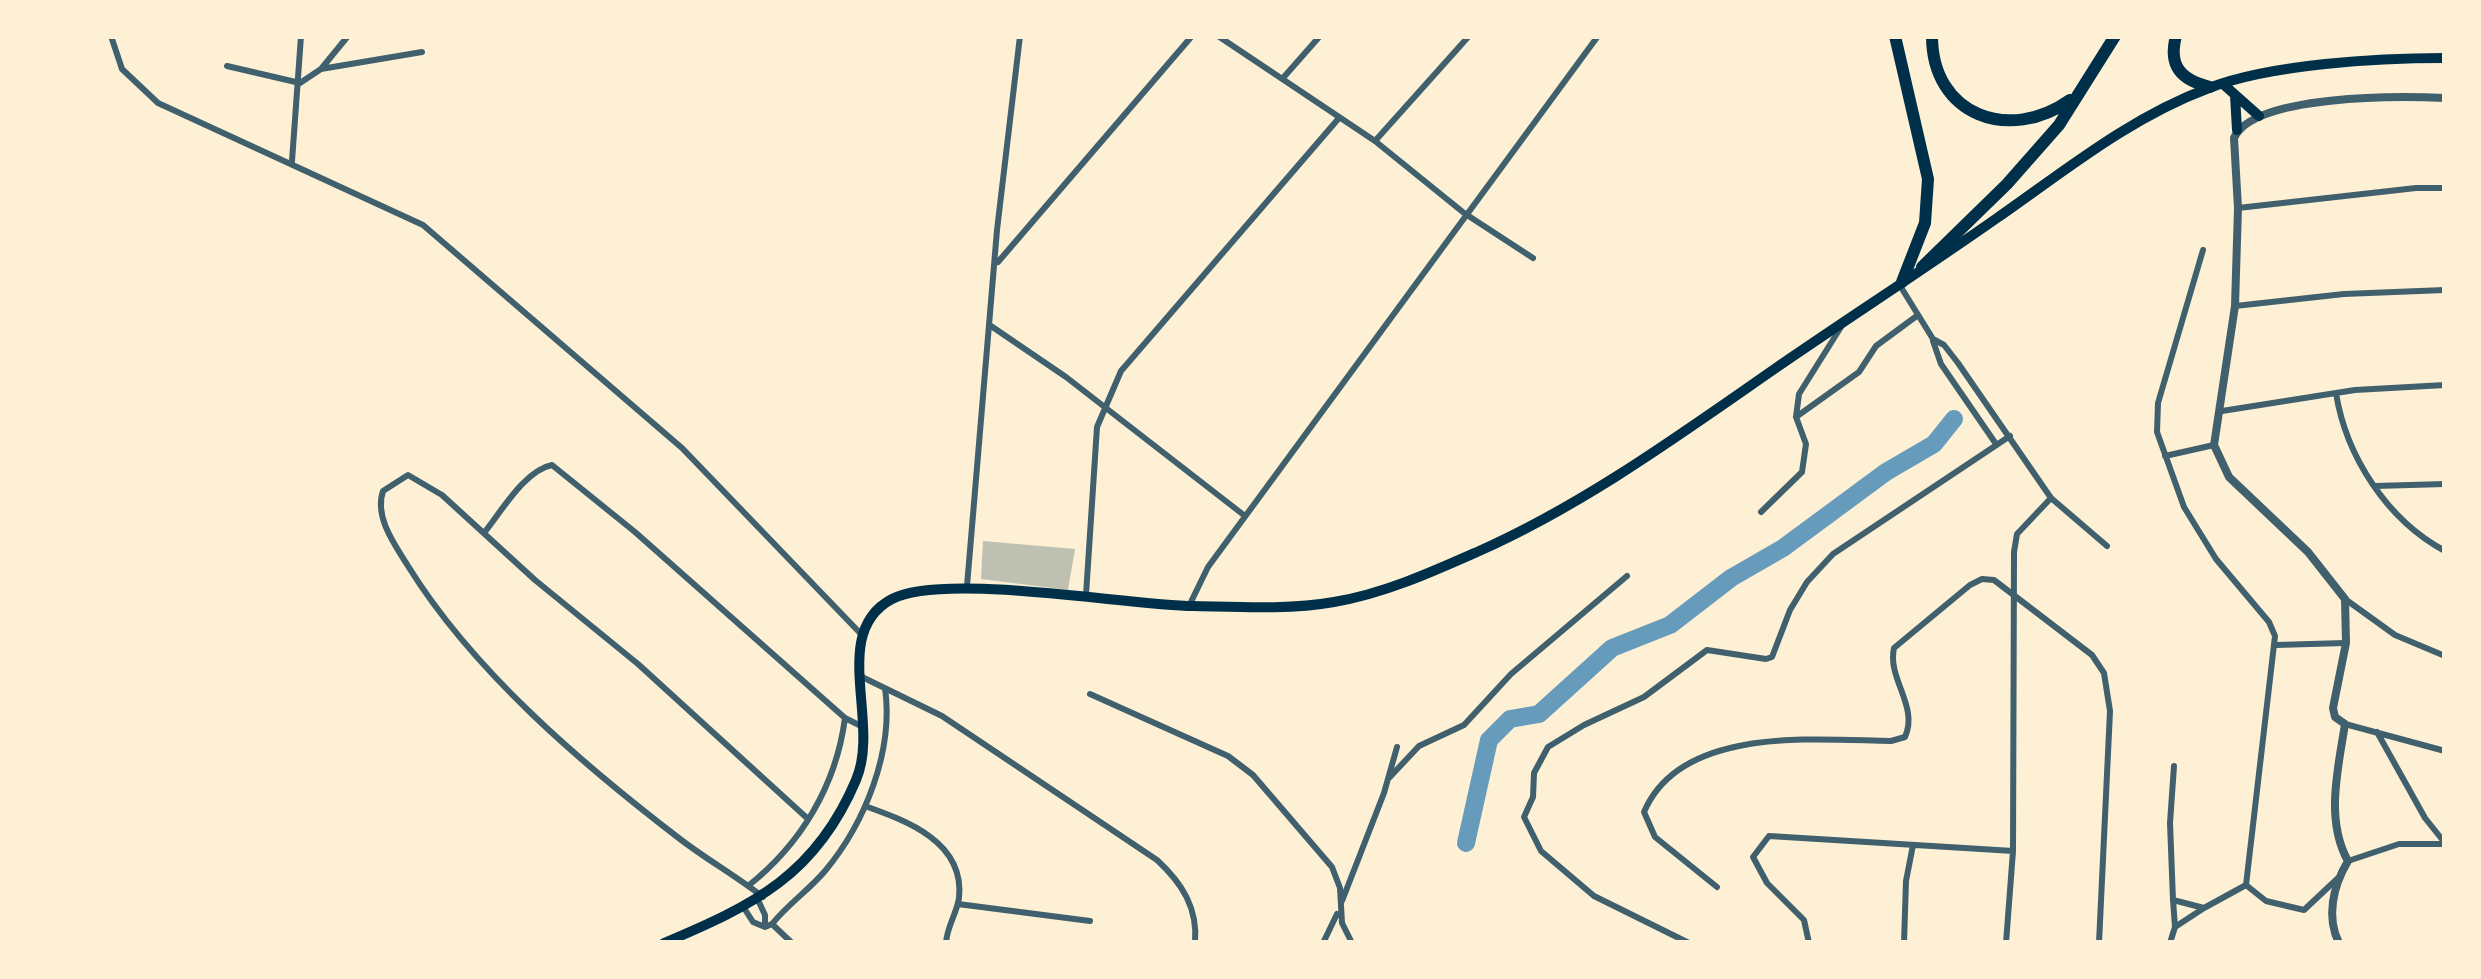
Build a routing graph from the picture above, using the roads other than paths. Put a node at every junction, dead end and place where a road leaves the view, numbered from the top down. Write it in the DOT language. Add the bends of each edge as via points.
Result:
graph roads {
  1 [pos="112,36"];
  2 [pos="301,36"];
  3 [pos="348,36"];
  4 [pos="1020,36"];
  5 [pos="1192,36"];
  6 [pos="1218,36"];
  7 [pos="1320,36"];
  8 [pos="1468,36"];
  9 [pos="1598,36"];
  10 [pos="1895,36"];
  11 [pos="1932,36"];
  12 [pos="2115,36"];
  13 [pos="2176,36"];
  14 [pos="422,52"];
  15 [pos="2445,58"];
  16 [pos="227,66"];
  17 [pos="321,69"];
  18 [pos="1283,78"];
  19 [pos="300,82"];
  20 [pos="2084,86"];
  21 [pos="2217,86"];
  22 [pos="2235,95"];
  23 [pos="2445,98"];
  24 [pos="2259,116"];
  25 [pos="1339,118"];
  26 [pos="2237,130"];
  27 [pos="1375,141"];
  28 [pos="292,161"];
  29 [pos="2445,188"];
  30 [pos="2238,208"];
  31 [pos="1464,213"];
  32 [pos="2203,250"];
  33 [pos="1533,258"];
  34 [pos="995,265"];
  35 [pos="1922,267"];
  36 [pos="1900,284"];
  37 [pos="2445,290"];
  38 [pos="2235,306"];
  39 [pos="1918,315"];
  40 [pos="1847,319"];
  41 [pos="991,326"];
  42 [pos="1933,340"];
  43 [pos="2445,385"];
  44 [pos="2336,393"];
  45 [pos="1104,406"];
  46 [pos="2222,411"];
  47 [pos="1796,417"];
  48 [pos="2009,436"];
  49 [pos="1996,444"];
  50 [pos="2214,445"];
  51 [pos="2164,456"];
  52 [pos="2445,484"];
  53 [pos="2375,486"];
  54 [pos="2051,498"];
  55 [pos="1761,512"];
  56 [pos="1245,516"];
  57 [pos="484,533"];
  58 [pos="2107,546"];
  59 [pos="2445,551"];
  60 [pos="1628,576"];
  61 [pos="967,590"];
  62 [pos="2014,594"];
  63 [pos="2345,598"];
  64 [pos="1086,599"];
  65 [pos="1189,606"];
  66 [pos="860,634"];
  67 [pos="2346,643"];
  68 [pos="2276,645"];
  69 [pos="2445,656"];
  70 [pos="860,676"];
  71 [pos="885,687"];
  72 [pos="1090,694"];
  73 [pos="844,718"];
  74 [pos="2345,724"];
  75 [pos="866,729"];
  76 [pos="2377,732"];
  77 [pos="1397,747"];
  78 [pos="2445,752"];
  79 [pos="2174,766"];
  80 [pos="1389,778"];
  81 [pos="865,806"];
  82 [pos="808,819"];
  83 [pos="2445,844"];
  84 [pos="1913,845"];
  85 [pos="2013,851"];
  86 [pos="2348,862"];
  87 [pos="2339,876"];
  88 [pos="2246,885"];
  89 [pos="748,886"];
  90 [pos="1717,887"];
  91 [pos="760,898"];
  92 [pos="2173,900"];
  93 [pos="958,904"];
  94 [pos="744,908"];
  95 [pos="2204,908"];
  96 [pos="1339,909"];
  97 [pos="1090,921"];
  98 [pos="769,926"];
  99 [pos="2175,927"];
  100 [pos="664,943"];
  101 [pos="792,943"];
  102 [pos="946,943"];
  103 [pos="1195,943"];
  104 [pos="1323,943"];
  105 [pos="1352,943"];
  106 [pos="1689,943"];
  107 [pos="1809,943"];
  108 [pos="1904,943"];
  109 [pos="2006,943"];
  110 [pos="2099,943"];
  111 [pos="2170,943"];
  112 [pos="2339,943"];
  1 -- 28 [label="street" via="122,70 158,103"];
  2 -- 19 [label="street"];
  3 -- 17 [label="street"];
  4 -- 34 [label="street"];
  5 -- 34 [label="street"];
  6 -- 18 [label="street"];
  7 -- 18 [label="street"];
  8 -- 27 [label="street"];
  9 -- 31 [label="street"];
  10 -- 36 [label="highway" via="1928,179 1925,223"];
  11 -- 20 [label="highway" via="1943,83 1981,116 2036,120"];
  12 -- 20 [label="highway"];
  13 -- 21 [label="highway" via="2176,68"];
  14 -- 17 [label="street"];
  15 -- 21 [label="main road" via="2316,66"];
  16 -- 19 [label="street"];
  17 -- 19 [label="street"];
  18 -- 25 [label="street"];
  19 -- 28 [label="street"];
  20 -- 35 [label="highway" via="2036,153"];
  21 -- 22 [label="main road"];
  21 -- 35 [label="main road" via="2120,131"];
  22 -- 24 [label="main road"];
  22 -- 26 [label="main road"];
  23 -- 24 [label="street" via="2372,98"];
  24 -- 26 [label="street"];
  25 -- 27 [label="street"];
  25 -- 45 [label="street" via="1143,342"];
  26 -- 30 [label="street"];
  27 -- 31 [label="street"];
  28 -- 66 [label="street" via="423,225 682,448"];
  29 -- 30 [label="street"];
  30 -- 38 [label="street"];
  31 -- 33 [label="street"];
  31 -- 56 [label="street"];
  32 -- 51 [label="street" via="2158,403"];
  34 -- 41 [label="street"];
  35 -- 36 [label="main road"];
  36 -- 39 [label="street"];
  36 -- 40 [label="main road"];
  37 -- 38 [label="street"];
  38 -- 46 [label="street"];
  39 -- 42 [label="street"];
  39 -- 47 [label="street"];
  40 -- 47 [label="street" via="1802,385"];
  40 -- 65 [label="main road" via="1654,452 1479,551 1328,603"];
  41 -- 45 [label="street"];
  41 -- 61 [label="street"];
  42 -- 48 [label="street"];
  42 -- 49 [label="street"];
  43 -- 44 [label="street"];
  44 -- 46 [label="street"];
  44 -- 53 [label="street" via="2349,448"];
  45 -- 56 [label="street"];
  45 -- 64 [label="street" via="1094,448"];
  46 -- 50 [label="street"];
  47 -- 55 [label="street" via="1806,444 1802,472"];
  48 -- 49 [label="street"];
  48 -- 54 [label="street"];
  49 -- 106 [label="street" via="1833,554 1790,610 1772,656 1707,650 1644,697 1540,755 1524,817 1541,851 1594,896"];
  50 -- 51 [label="street"];
  50 -- 63 [label="street" via="2229,477"];
  51 -- 68 [label="street" via="2184,507 2269,622"];
  52 -- 53 [label="street"];
  53 -- 59 [label="street" via="2411,529"];
  54 -- 58 [label="street"];
  54 -- 62 [label="street" via="2018,534"];
  56 -- 65 [label="street"];
  57 -- 73 [label="street" via="538,470 560,469"];
  57 -- 82 [label="street"];
  57 -- 89 [label="street" via="416,477 400,477 383,491 382,514 400,554 475,658 642,809"];
  60 -- 80 [label="street" via="1522,664 1464,725 1412,751"];
  61 -- 64 [label="main road"];
  61 -- 66 [label="main road" via="908,591 871,614"];
  62 -- 85 [label="street"];
  62 -- 90 [label="street" via="1982,579 1894,648 1910,712 1905,737 1753,740 1685,766 1656,792 1644,812 1655,837"];
  62 -- 110 [label="street" via="2104,673 2110,711"];
  63 -- 67 [label="street"];
  63 -- 69 [label="street" via="2395,635"];
  64 -- 65 [label="main road"];
  66 -- 70 [label="main road"];
  67 -- 68 [label="street"];
  67 -- 74 [label="street" via="2333,708"];
  68 -- 88 [label="street"];
  70 -- 71 [label="street"];
  70 -- 75 [label="main road"];
  71 -- 81 [label="street" via="884,736"];
  71 -- 103 [label="street" via="942,716 1157,860 1188,899"];
  72 -- 96 [label="street" via="1239,763 1332,867"];
  73 -- 75 [label="street"];
  73 -- 82 [label="street" via="840,756"];
  74 -- 76 [label="street"];
  74 -- 86 [label="street" via="2335,819"];
  75 -- 91 [label="main road" via="859,776 826,833"];
  76 -- 78 [label="street"];
  76 -- 83 [label="street"];
  77 -- 80 [label="street"];
  79 -- 92 [label="street"];
  80 -- 96 [label="street"];
  81 -- 93 [label="street" via="940,842 955,867"];
  81 -- 98 [label="street" via="836,858"];
  82 -- 89 [label="street"];
  83 -- 86 [label="street" via="2399,844"];
  84 -- 85 [label="street"];
  84 -- 107 [label="street" via="1769,836 1753,857 1804,920"];
  84 -- 108 [label="street"];
  85 -- 109 [label="street"];
  86 -- 87 [label="street"];
  87 -- 88 [label="street" via="2304,910 2266,901"];
  87 -- 112 [label="street" via="2332,919"];
  88 -- 95 [label="street"];
  89 -- 91 [label="street"];
  91 -- 94 [label="main road"];
  91 -- 98 [label="street"];
  92 -- 95 [label="street"];
  92 -- 99 [label="street"];
  93 -- 97 [label="street"];
  93 -- 102 [label="street"];
  94 -- 98 [label="street" via="753,922"];
  94 -- 100 [label="main road"];
  95 -- 99 [label="street"];
  96 -- 104 [label="street"];
  96 -- 105 [label="street"];
  98 -- 101 [label="street"];
  99 -- 111 [label="street"];
}
